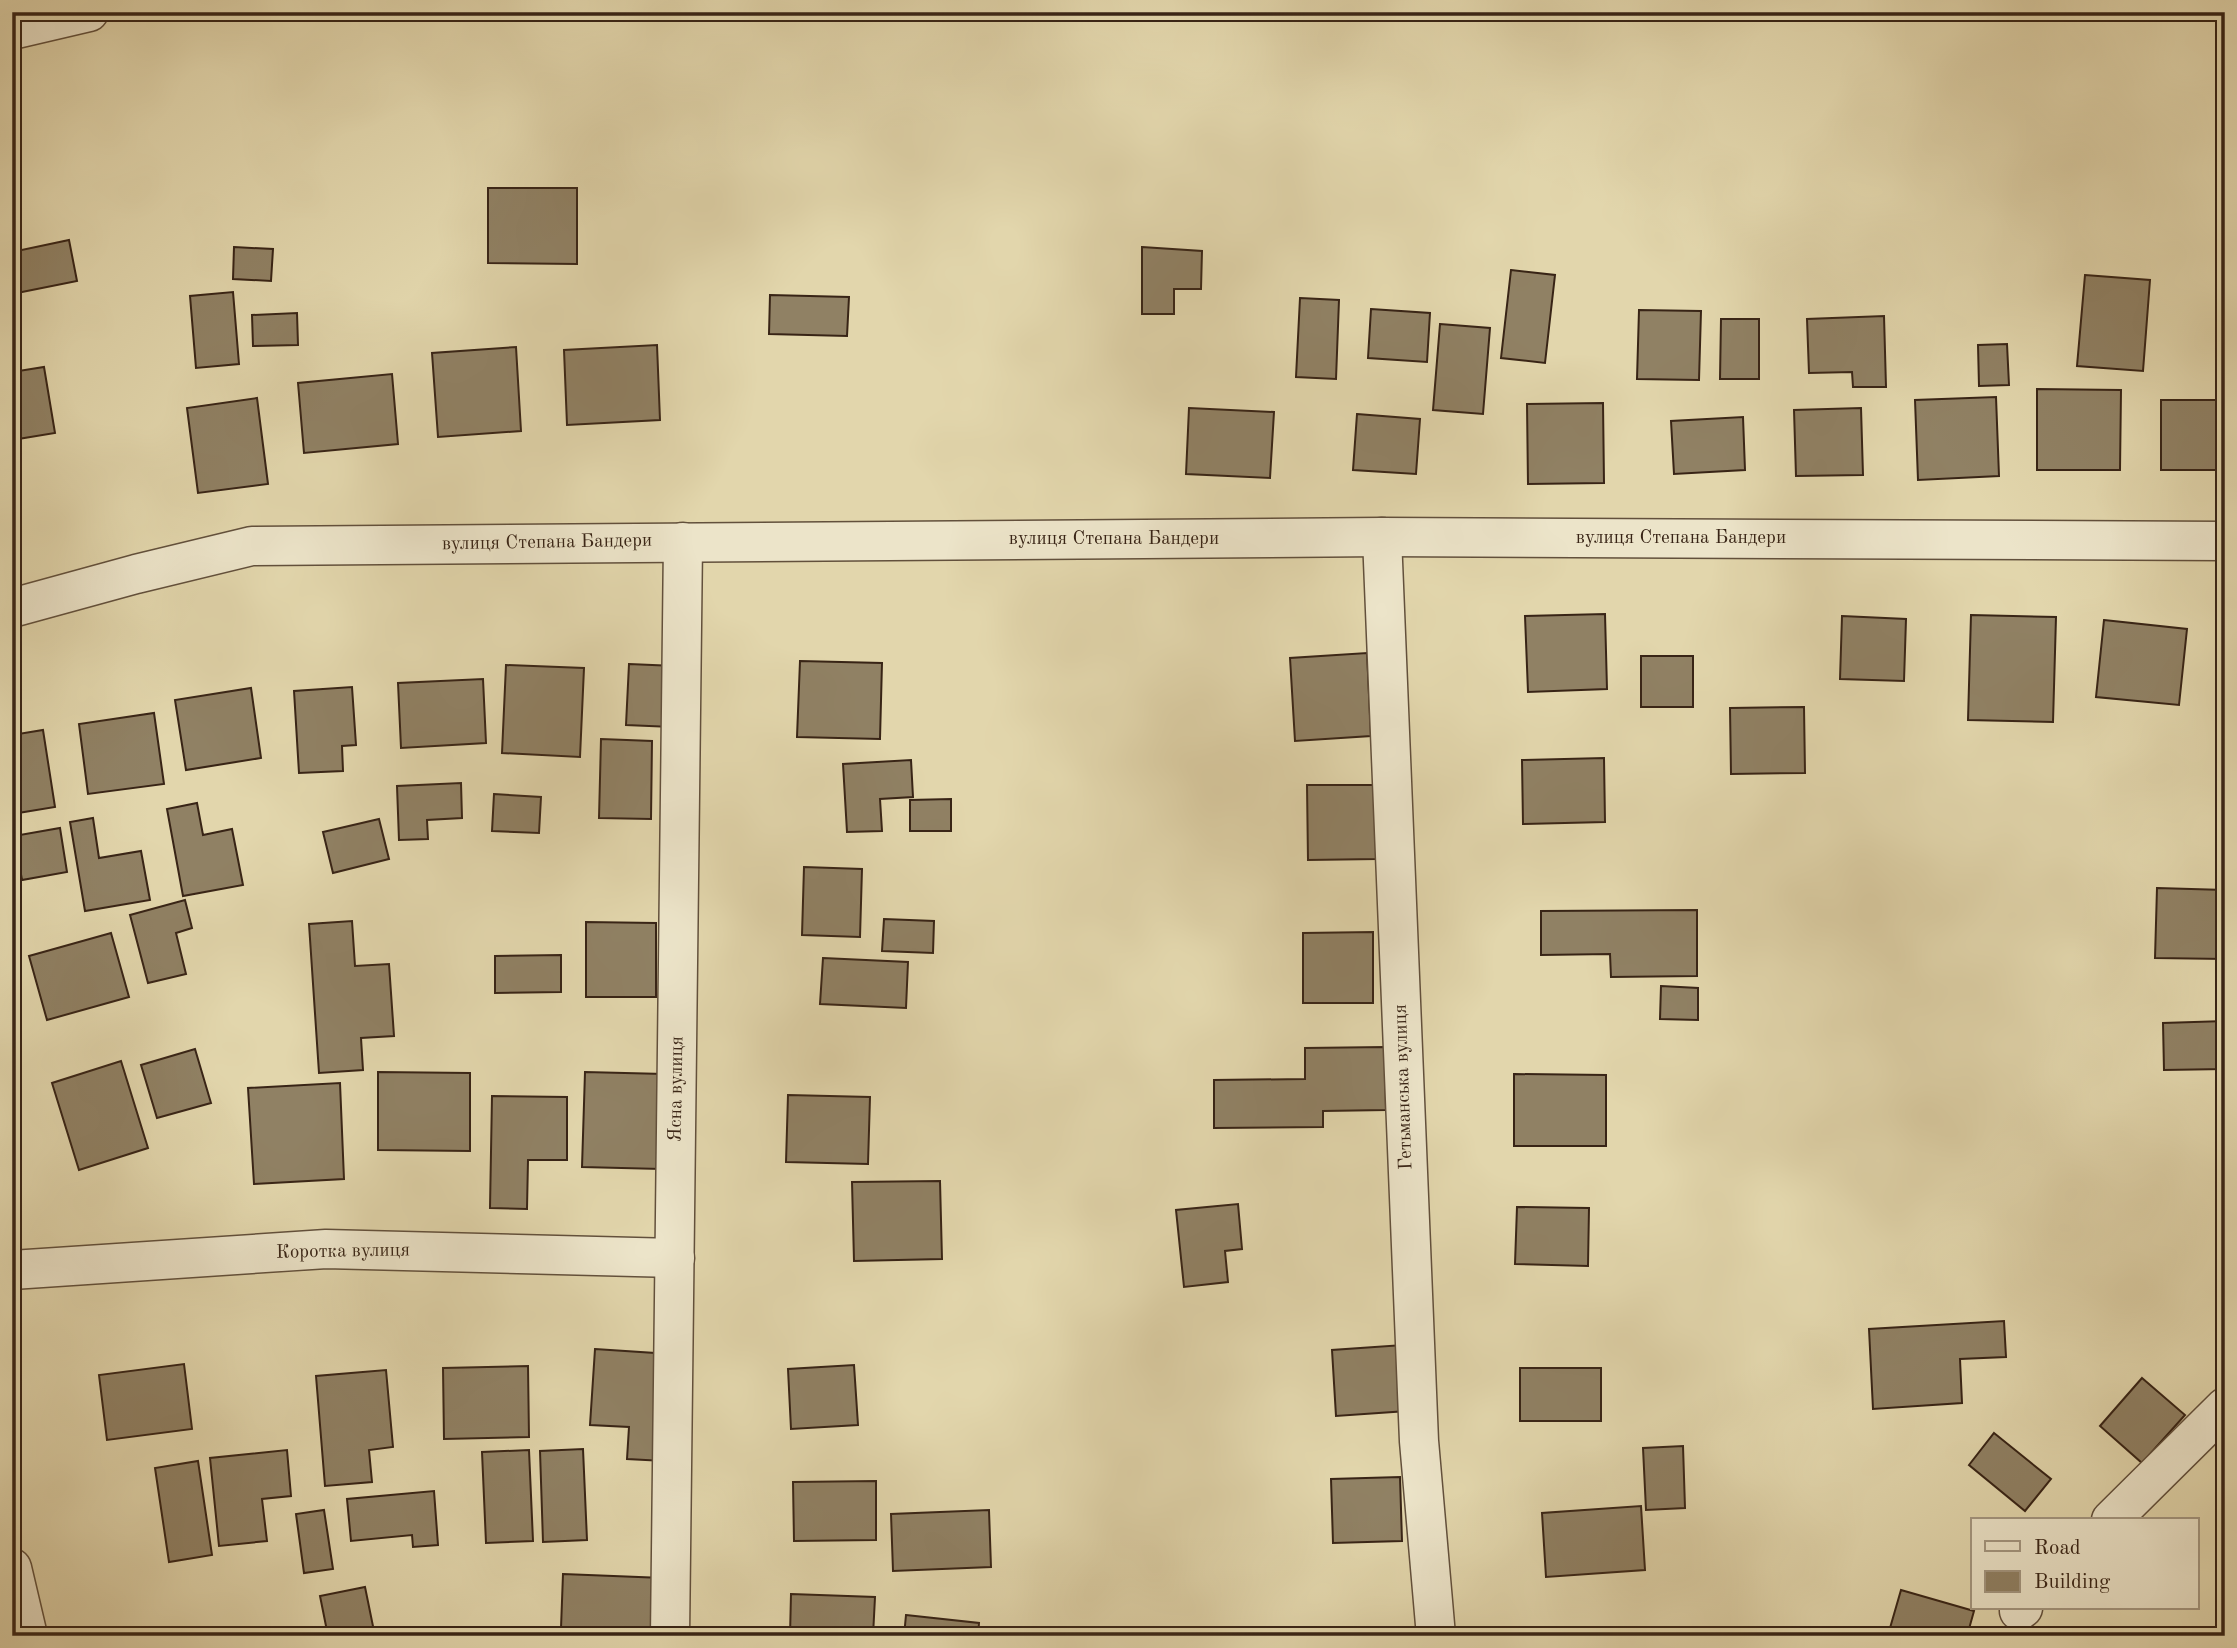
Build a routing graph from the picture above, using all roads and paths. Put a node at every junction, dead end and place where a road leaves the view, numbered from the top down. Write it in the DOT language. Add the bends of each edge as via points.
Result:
graph roads {
  1 [pos="89,12"];
  2 [pos="12,30"];
  3 [pos="1382,537"];
  4 [pos="2225,541"];
  5 [pos="682,542"];
  6 [pos="12,608"];
  7 [pos="675,1258"];
  8 [pos="12,1269"];
  9 [pos="2225,1407"];
  10 [pos="2113,1518"];
  11 [pos="12,1568"];
  12 [pos="28,1636"];
  13 [pos="670,1636"];
  14 [pos="1436,1636"];
  1 -- 2 [label="street"];
  3 -- 4 [label="street, вулиця Степана Бандери"];
  3 -- 5 [label="street, вулиця Степана Бандери"];
  3 -- 14 [label="street, Гетьманська вулиця" via="1419,1441"];
  5 -- 6 [label="street, вулиця Степана Бандери" via="252,546"];
  5 -- 7 [label="street, Ясна вулиця"];
  7 -- 8 [label="street, Коротка вулиця" via="326,1249"];
  7 -- 13 [label="street, Ясна вулиця"];
  9 -- 10 [label="street"];
  11 -- 12 [label="street"];
}
